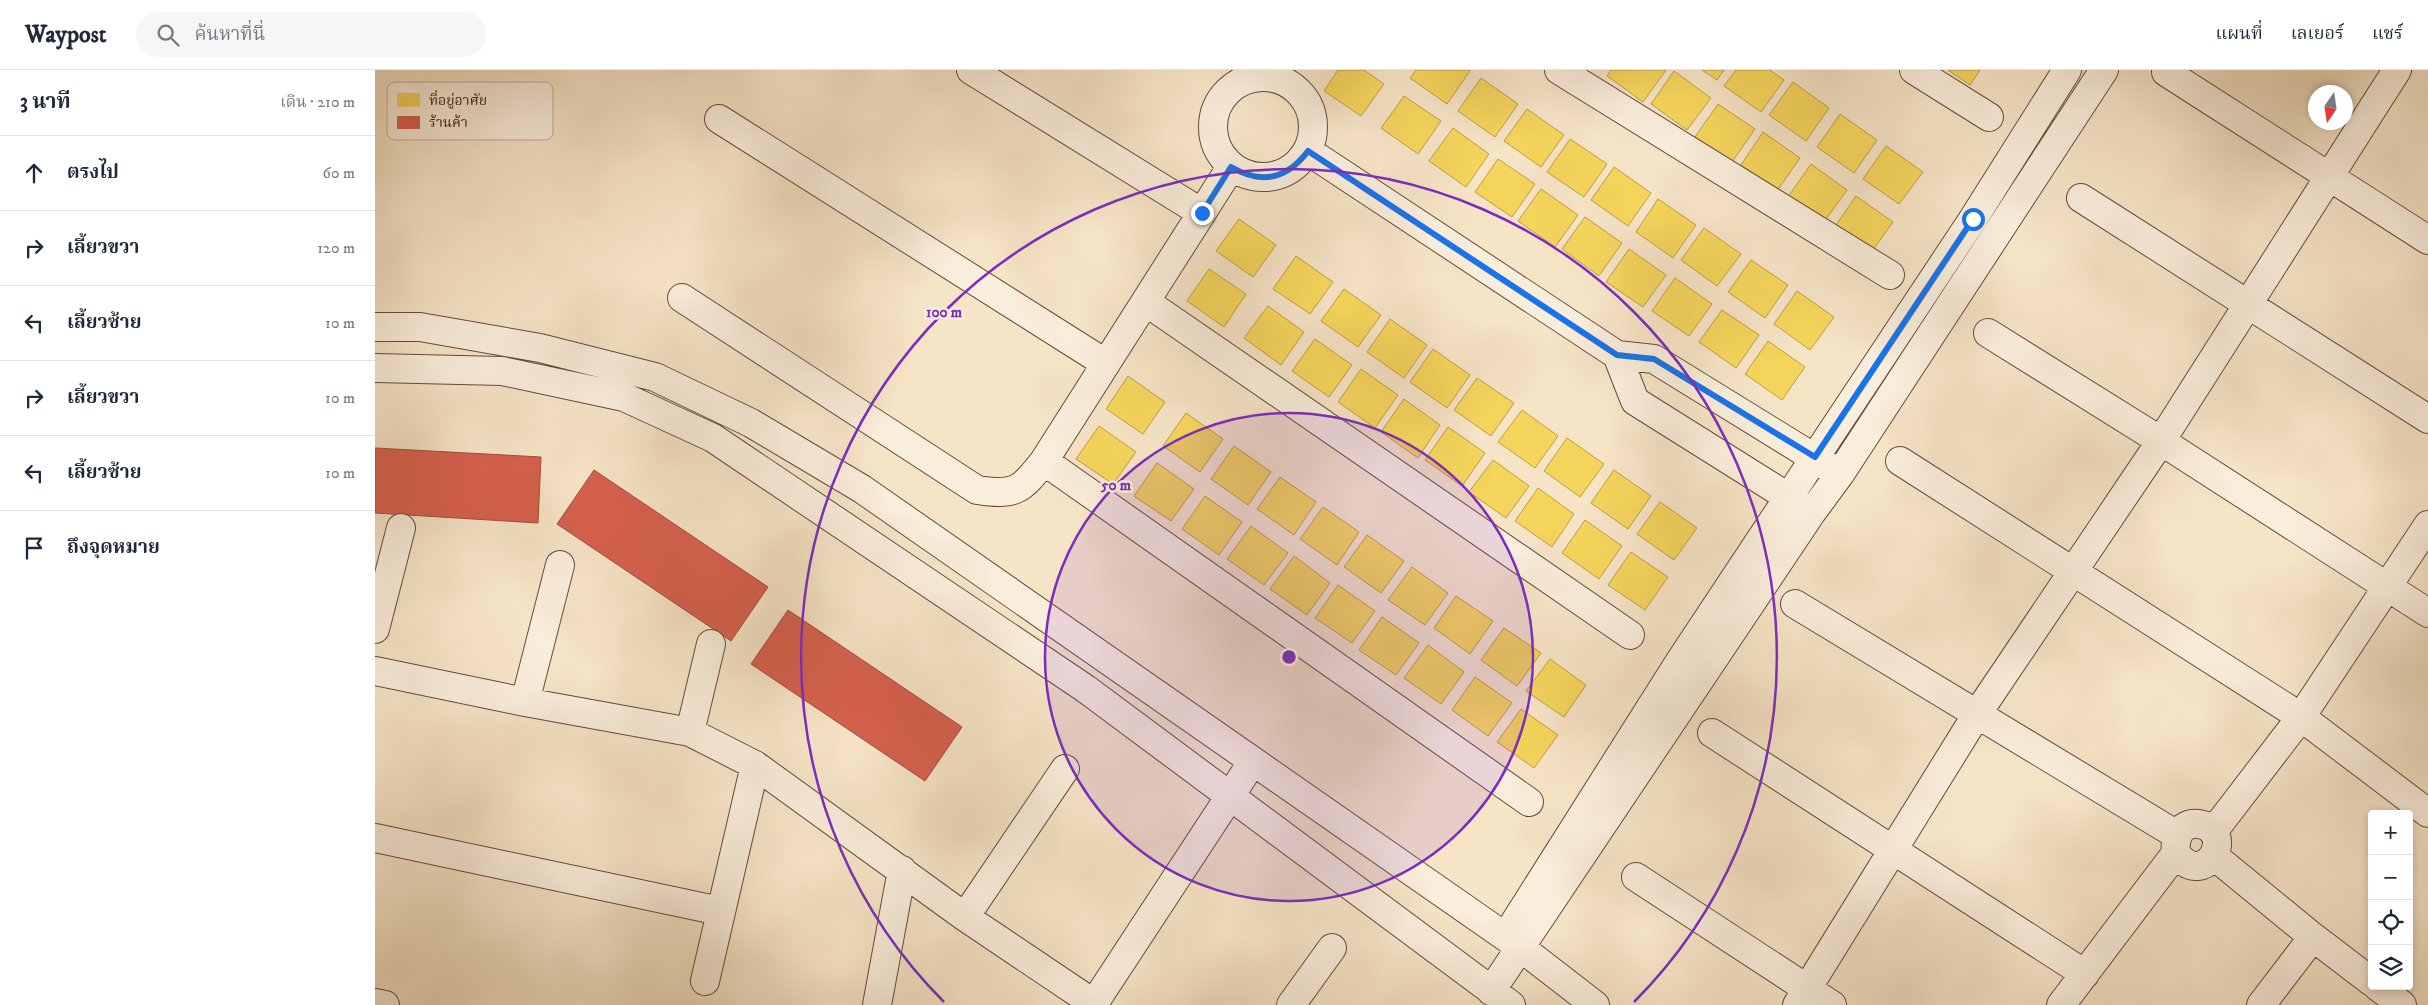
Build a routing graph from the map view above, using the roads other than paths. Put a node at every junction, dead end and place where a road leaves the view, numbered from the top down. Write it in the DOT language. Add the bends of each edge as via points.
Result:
graph roads {
  1 [pos="971,70"];
  2 [pos="1559,70"];
  3 [pos="1914,70"];
  4 [pos="2067,70"];
  5 [pos="2103,70"];
  6 [pos="2397,70"];
  7 [pos="2166,72"];
  8 [pos="1232,77"];
  9 [pos="1301,80"];
  10 [pos="1989,118"];
  11 [pos="719,119"];
  12 [pos="1308,151"];
  13 [pos="1231,167"];
  14 [pos="2328,177"];
  15 [pos="2081,198"];
  16 [pos="1202,213"];
  17 [pos="2428,240"];
  18 [pos="1889,275"];
  19 [pos="682,298"];
  20 [pos="1146,302"];
  21 [pos="2247,304"];
  22 [pos="375,327"];
  23 [pos="1988,333"];
  24 [pos="1617,355"];
  25 [pos="1105,363"];
  26 [pos="375,368"];
  27 [pos="2428,419"];
  28 [pos="2161,441"];
  29 [pos="1815,457"];
  30 [pos="1044,461"];
  31 [pos="1900,461"];
  32 [pos="1840,474"];
  33 [pos="1789,498"];
  34 [pos="1811,512"];
  35 [pos="2428,525"];
  36 [pos="401,528"];
  37 [pos="560,565"];
  38 [pos="2073,572"];
  39 [pos="2386,586"];
  40 [pos="1795,604"];
  41 [pos="2428,613"];
  42 [pos="375,629"];
  43 [pos="1630,635"];
  44 [pos="711,644"];
  45 [pos="375,671"];
  46 [pos="525,702"];
  47 [pos="1977,714"];
  48 [pos="2301,717"];
  49 [pos="690,732"];
  50 [pos="1712,733"];
  51 [pos="1253,761"];
  52 [pos="755,765"];
  53 [pos="1065,769"];
  54 [pos="1230,796"];
  55 [pos="1529,802"];
  56 [pos="2428,813"];
  57 [pos="375,838"];
  58 [pos="2176,844"];
  59 [pos="2213,844"];
  60 [pos="1892,849"];
  61 [pos="902,870"];
  62 [pos="1636,877"];
  63 [pos="720,911"];
  64 [pos="965,917"];
  65 [pos="2313,937"];
  66 [pos="1513,942"];
  67 [pos="1332,948"];
  68 [pos="2085,974"];
  69 [pos="2368,979"];
  70 [pos="705,981"];
  71 [pos="2382,990"];
  72 [pos="1493,992"];
  73 [pos="1802,997"];
  74 [pos="2070,1002"];
  75 [pos="375,1003"];
  76 [pos="385,1005"];
  77 [pos="877,1005"];
  78 [pos="1094,1005"];
  79 [pos="1291,1005"];
  80 [pos="1595,1005"];
  81 [pos="1832,1005"];
  82 [pos="2261,1005"];
  83 [pos="2402,1005"];
  1 -- 16 [label="street"];
  2 -- 18 [label="street"];
  3 -- 10 [label="street"];
  4 -- 29 [label="street" via="1973,219"];
  5 -- 32 [label="street"];
  6 -- 14 [label="street"];
  7 -- 14 [label="street"];
  8 -- 9 [label="street"];
  8 -- 13 [label="street" via="1213,115 1212,134 1218,152"];
  9 -- 12 [label="street" via="1302,96 1311,113 1313,132"];
  11 -- 25 [label="street"];
  12 -- 13 [label="street" via="1287,172 1273,177 1258,178"];
  12 -- 24 [label="street"];
  13 -- 16 [label="street"];
  14 -- 17 [label="street"];
  14 -- 21 [label="street"];
  15 -- 21 [label="street"];
  16 -- 20 [label="street"];
  19 -- 30 [label="street" via="977,490 1002,494 1025,485"];
  20 -- 25 [label="street"];
  20 -- 43 [label="street"];
  21 -- 27 [label="street"];
  21 -- 28 [label="street"];
  22 -- 51 [label="street" via="420,327 540,348 646,375 751,423 862,489"];
  23 -- 28 [label="street"];
  24 -- 29 [label="street" via="1654,359"];
  24 -- 33 [label="street" via="1635,401"];
  25 -- 30 [label="street"];
  26 -- 54 [label="street" via="502,371 624,397 713,438 1087,689"];
  28 -- 38 [label="street"];
  28 -- 39 [label="street"];
  29 -- 32 [label="street"];
  29 -- 33 [label="street"];
  30 -- 55 [label="street"];
  31 -- 38 [label="street"];
  32 -- 34 [label="street"];
  33 -- 34 [label="street"];
  33 -- 66 [label="street" via="1679,662"];
  34 -- 66 [label="street"];
  35 -- 39 [label="street"];
  36 -- 42 [label="street"];
  37 -- 46 [label="street"];
  38 -- 47 [label="street"];
  38 -- 48 [label="street"];
  39 -- 41 [label="street"];
  39 -- 48 [label="street"];
  40 -- 47 [label="street"];
  44 -- 49 [label="street"];
  45 -- 46 [label="street"];
  46 -- 49 [label="street"];
  47 -- 58 [label="street"];
  47 -- 60 [label="street"];
  48 -- 56 [label="street"];
  48 -- 59 [label="street"];
  49 -- 52 [label="street"];
  50 -- 60 [label="street"];
  51 -- 54 [label="street"];
  51 -- 66 [label="street"];
  52 -- 61 [label="street"];
  52 -- 63 [label="street"];
  53 -- 64 [label="street"];
  54 -- 72 [label="street"];
  54 -- 78 [label="street"];
  57 -- 63 [label="street"];
  58 -- 59 [label="street" via="2184,827 2194,824 2205,825"];
  58 -- 59 [label="street" via="2182,861 2190,866 2199,866 2208,863"];
  58 -- 68 [label="street"];
  59 -- 65 [label="street"];
  60 -- 68 [label="street"];
  60 -- 73 [label="street"];
  61 -- 64 [label="street"];
  61 -- 77 [label="street"];
  62 -- 73 [label="street"];
  63 -- 70 [label="street"];
  64 -- 78 [label="street"];
  65 -- 69 [label="street"];
  65 -- 82 [label="street"];
  66 -- 72 [label="street"];
  66 -- 80 [label="street"];
  67 -- 79 [label="street"];
  68 -- 74 [label="street"];
  71 -- 83 [label="street"];
  73 -- 81 [label="street"];
  75 -- 76 [label="street"];
}
